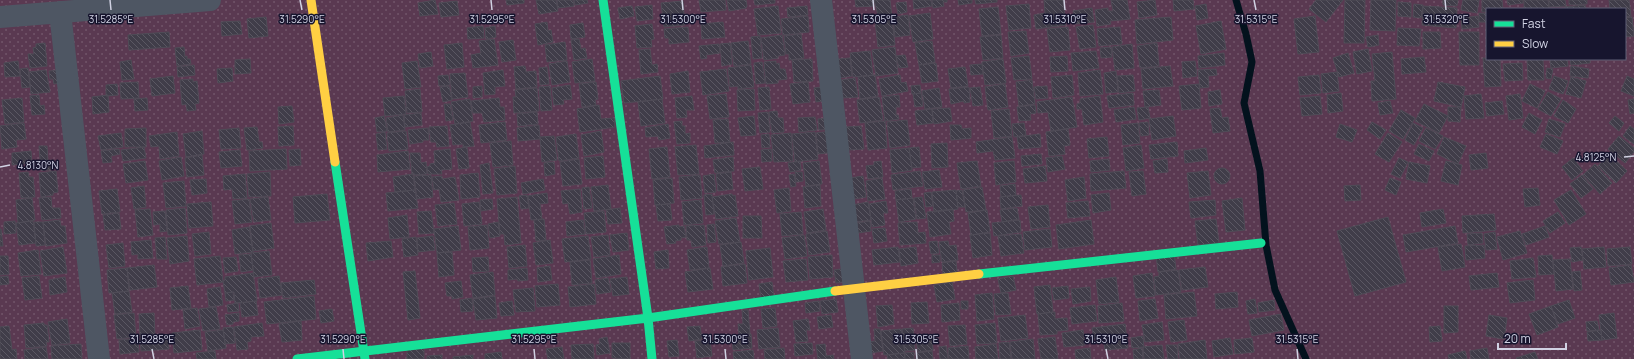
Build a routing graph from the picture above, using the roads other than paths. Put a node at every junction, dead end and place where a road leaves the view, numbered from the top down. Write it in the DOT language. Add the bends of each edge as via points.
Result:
graph roads {
  1 [pos="210,0"];
  2 [pos="311,0"];
  3 [pos="604,0"];
  4 [pos="821,0"];
  5 [pos="60,12"];
  6 [pos="0,17"];
  7 [pos="1261,243"];
  8 [pos="855,288"];
  9 [pos="648,318"];
  10 [pos="365,355"];
  11 [pos="99,359"];
  12 [pos="297,359"];
  13 [pos="652,359"];
  14 [pos="862,359"];
  1 -- 5 [label="street"];
  2 -- 10 [label="street"];
  3 -- 9 [label="street"];
  4 -- 8 [label="street"];
  5 -- 6 [label="street"];
  5 -- 11 [label="street"];
  7 -- 8 [label="street"];
  8 -- 9 [label="street"];
  8 -- 14 [label="street"];
  9 -- 10 [label="street"];
  9 -- 13 [label="street"];
  10 -- 12 [label="street"];
}
